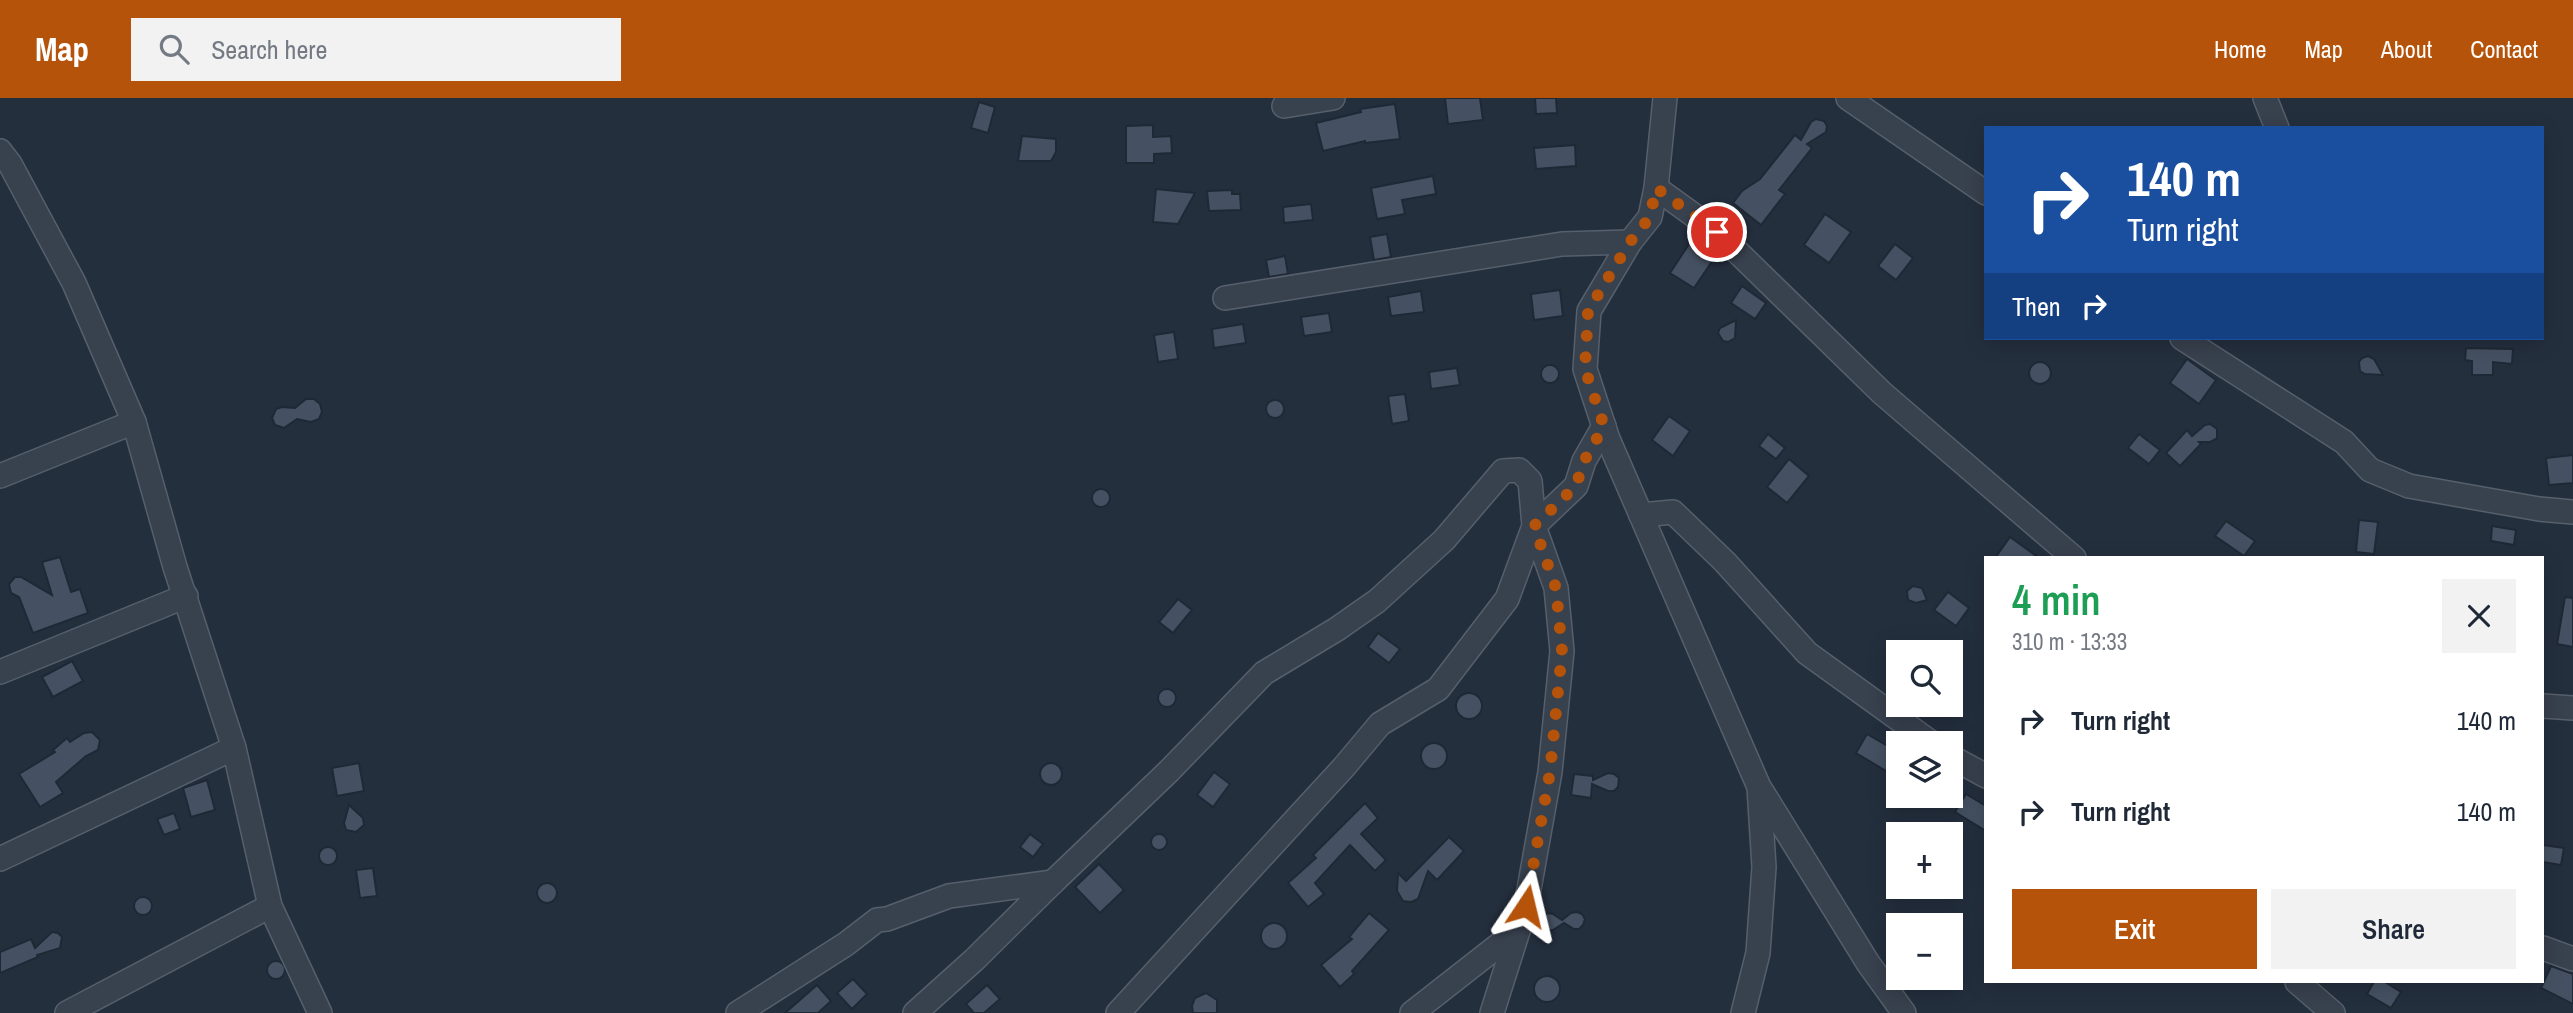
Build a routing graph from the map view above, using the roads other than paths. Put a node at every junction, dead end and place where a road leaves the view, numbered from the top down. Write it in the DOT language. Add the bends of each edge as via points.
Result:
graph roads {
  1 [pos="1333,98"];
  2 [pos="1665,98"];
  3 [pos="1848,98"];
  4 [pos="2265,98"];
  5 [pos="1284,106"];
  6 [pos="2276,126"];
  7 [pos="0,151"];
  8 [pos="1656,188"];
  9 [pos="1984,191"];
  10 [pos="1630,242"];
  11 [pos="1225,298"];
  12 [pos="2185,340"];
  13 [pos="134,422"];
  14 [pos="1604,426"];
  15 [pos="0,476"];
  16 [pos="2573,512"];
  17 [pos="1641,515"];
  18 [pos="1534,526"];
  19 [pos="2072,556"];
  20 [pos="186,596"];
  21 [pos="0,672"];
  22 [pos="2544,706"];
  23 [pos="2573,708"];
  24 [pos="1915,731"];
  25 [pos="234,748"];
  26 [pos="1963,764"];
  27 [pos="1984,775"];
  28 [pos="1759,787"];
  29 [pos="0,859"];
  30 [pos="1053,882"];
  31 [pos="270,906"];
  32 [pos="1518,930"];
  33 [pos="2544,948"];
  34 [pos="2573,959"];
  35 [pos="2298,983"];
  36 [pos="67,1013"];
  37 [pos="320,1013"];
  38 [pos="738,1013"];
  39 [pos="915,1013"];
  40 [pos="1118,1013"];
  41 [pos="1412,1013"];
  42 [pos="1492,1013"];
  43 [pos="1743,1013"];
  44 [pos="1905,1013"];
  45 [pos="2333,1013"];
  1 -- 5 [label="street"];
  2 -- 8 [label="street"];
  3 -- 9 [label="street"];
  4 -- 6 [label="street"];
  7 -- 13 [label="street" via="74,283"];
  8 -- 10 [label="street" via="1650,217"];
  8 -- 19 [label="street" via="1717,232 1882,393"];
  10 -- 11 [label="street" via="1562,244"];
  10 -- 14 [label="street" via="1588,311 1585,369"];
  12 -- 16 [label="street" via="2344,442 2370,470 2409,486"];
  13 -- 15 [label="street"];
  13 -- 20 [label="street"];
  14 -- 17 [label="street"];
  14 -- 18 [label="street" via="1576,486"];
  17 -- 24 [label="street" via="1673,512 1807,653"];
  17 -- 28 [label="street"];
  18 -- 30 [label="street" via="1530,481 1520,470 1503,471 1444,540 1377,601 1264,673"];
  18 -- 32 [label="street" via="1556,588 1562,651 1550,772"];
  18 -- 40 [label="street" via="1507,598 1438,690 1380,724"];
  20 -- 21 [label="street"];
  20 -- 25 [label="street"];
  22 -- 23 [label="street"];
  25 -- 29 [label="street"];
  25 -- 31 [label="street"];
  26 -- 27 [label="street"];
  28 -- 43 [label="street" via="1764,867 1758,953"];
  28 -- 44 [label="street" via="1868,963"];
  30 -- 38 [label="street" via="949,895 877,920"];
  30 -- 39 [label="street"];
  31 -- 36 [label="street"];
  31 -- 37 [label="street"];
  32 -- 41 [label="street"];
  32 -- 42 [label="street"];
  33 -- 34 [label="street"];
  35 -- 45 [label="street"];
}
